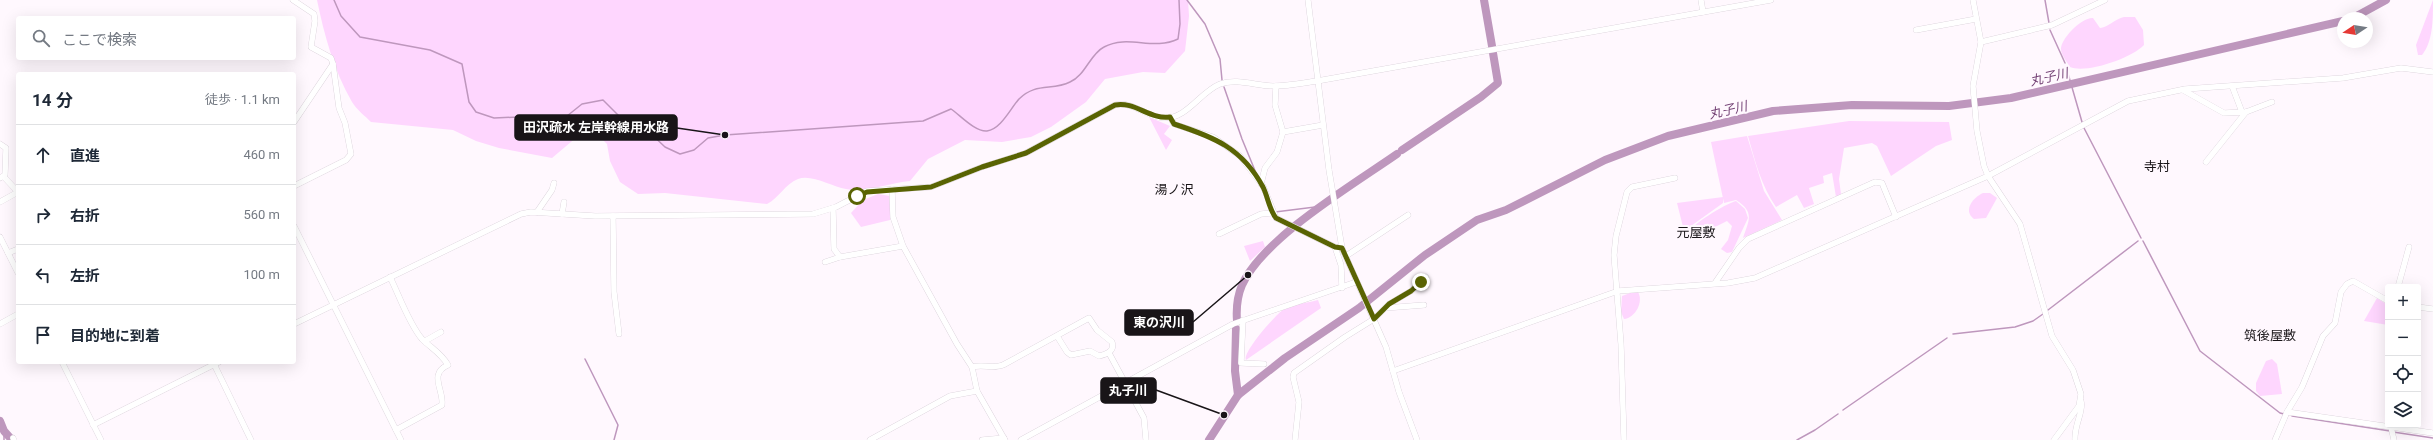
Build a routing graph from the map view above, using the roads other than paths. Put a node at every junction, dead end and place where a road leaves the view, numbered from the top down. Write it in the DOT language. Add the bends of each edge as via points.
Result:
graph roads {
  1 [pos="293,0"];
  2 [pos="1308,0"];
  3 [pos="1701,0"];
  4 [pos="1771,0"];
  5 [pos="1973,0"];
  6 [pos="2105,0"];
  7 [pos="1703,12"];
  8 [pos="1976,19"];
  9 [pos="1916,30"];
  10 [pos="1981,42"];
  11 [pos="333,64"];
  12 [pos="2433,72"];
  13 [pos="1317,81"];
  14 [pos="1276,86"];
  15 [pos="2232,86"];
  16 [pos="2183,90"];
  17 [pos="2272,102"];
  18 [pos="2244,112"];
  19 [pos="1170,117"];
  20 [pos="296,119"];
  21 [pos="1323,125"];
  22 [pos="1283,132"];
  23 [pos="0,144"];
  24 [pos="2206,162"];
  25 [pos="1988,176"];
  26 [pos="2,178"];
  27 [pos="1674,178"];
  28 [pos="554,183"];
  29 [pos="1261,184"];
  30 [pos="296,185"];
  31 [pos="16,190"];
  32 [pos="892,190"];
  33 [pos="16,193"];
  34 [pos="0,202"];
  35 [pos="564,202"];
  36 [pos="833,208"];
  37 [pos="537,212"];
  38 [pos="1272,213"];
  39 [pos="562,214"];
  40 [pos="1408,215"];
  41 [pos="612,216"];
  42 [pos="1896,217"];
  43 [pos="296,230"];
  44 [pos="1219,234"];
  45 [pos="0,237"];
  46 [pos="903,246"];
  47 [pos="2409,246"];
  48 [pos="1335,247"];
  49 [pos="1342,248"];
  50 [pos="16,250"];
  51 [pos="8,253"];
  52 [pos="1346,256"];
  53 [pos="840,257"];
  54 [pos="825,262"];
  55 [pos="16,269"];
  56 [pos="390,277"];
  57 [pos="1426,277"];
  58 [pos="1715,283"];
  59 [pos="1357,284"];
  60 [pos="2399,284"];
  61 [pos="1342,288"];
  62 [pos="1618,291"];
  63 [pos="2385,299"];
  64 [pos="333,305"];
  65 [pos="1424,305"];
  66 [pos="2421,307"];
  67 [pos="1385,308"];
  68 [pos="2433,309"];
  69 [pos="16,315"];
  70 [pos="1374,319"];
  71 [pos="1243,320"];
  72 [pos="296,323"];
  73 [pos="0,324"];
  74 [pos="441,332"];
  75 [pos="619,334"];
  76 [pos="1057,336"];
  77 [pos="425,341"];
  78 [pos="1109,353"];
  79 [pos="63,364"];
  80 [pos="213,364"];
  81 [pos="215,364"];
  82 [pos="1264,364"];
  83 [pos="972,366"];
  84 [pos="1393,371"];
  85 [pos="1126,383"];
  86 [pos="977,391"];
  87 [pos="2081,401"];
  88 [pos="2287,412"];
  89 [pos="93,425"];
  90 [pos="2391,429"];
  91 [pos="396,430"];
  92 [pos="2433,433"];
  93 [pos="1005,439"];
  94 [pos="100,440"];
  95 [pos="251,440"];
  96 [pos="400,440"];
  97 [pos="870,440"];
  98 [pos="982,440"];
  99 [pos="1021,440"];
  100 [pos="1146,440"];
  101 [pos="1295,440"];
  102 [pos="1417,440"];
  103 [pos="1624,440"];
  104 [pos="2054,440"];
  105 [pos="2075,440"];
  106 [pos="2275,440"];
  107 [pos="2394,440"];
  1 -- 11 [label="street" via="314,14 311,47 331,58"];
  2 -- 13 [label="street"];
  3 -- 7 [label="street"];
  4 -- 7 [label="street"];
  5 -- 8 [label="street"];
  6 -- 10 [label="street" via="2052,25"];
  7 -- 13 [label="street"];
  8 -- 9 [label="street"];
  8 -- 10 [label="street"];
  10 -- 25 [label="street" via="1974,86 1976,121"];
  11 -- 20 [label="street"];
  11 -- 30 [label="street" via="338,108 346,129 350,158"];
  12 -- 15 [label="street" via="2401,68 2350,78"];
  13 -- 14 [label="street"];
  13 -- 21 [label="street"];
  14 -- 19 [label="street" via="1237,82 1220,85 1184,112"];
  14 -- 22 [label="street" via="1275,106"];
  15 -- 16 [label="street"];
  15 -- 18 [label="street"];
  16 -- 18 [label="street" via="2220,112"];
  16 -- 25 [label="street" via="2128,100"];
  17 -- 18 [label="street"];
  18 -- 24 [label="street"];
  19 -- 29 [label="street" via="1174,124 1225,144 1240,156"];
  19 -- 32 [label="street" via="1157,116 1128,104 1115,105 1026,153 931,187"];
  21 -- 22 [label="street"];
  21 -- 49 [label="street"];
  22 -- 29 [label="street" via="1278,152 1265,168"];
  23 -- 26 [label="street" via="6,148"];
  25 -- 42 [label="street"];
  25 -- 87 [label="street" via="2020,224 2052,336 2073,370"];
  26 -- 31 [label="street"];
  27 -- 62 [label="street" via="1636,185 1627,192 1614,255"];
  28 -- 37 [label="street"];
  29 -- 38 [label="street"];
  32 -- 36 [label="street" via="867,192"];
  32 -- 46 [label="street" via="893,217"];
  33 -- 34 [label="street"];
  35 -- 39 [label="street"];
  36 -- 41 [label="street" via="813,214"];
  36 -- 53 [label="street" via="834,249"];
  37 -- 39 [label="street"];
  37 -- 56 [label="street" via="515,215"];
  38 -- 44 [label="street" via="1261,214"];
  38 -- 48 [label="street" via="1296,229"];
  39 -- 41 [label="street"];
  40 -- 52 [label="street"];
  41 -- 75 [label="street" via="614,292"];
  42 -- 58 [label="street" via="1755,278"];
  42 -- 58 [label="street" via="1882,183 1875,182 1748,239 1738,248"];
  43 -- 64 [label="street"];
  45 -- 51 [label="street"];
  46 -- 53 [label="street"];
  46 -- 83 [label="street" via="957,344"];
  47 -- 60 [label="street"];
  48 -- 49 [label="street"];
  48 -- 61 [label="street" via="1341,265"];
  49 -- 52 [label="street"];
  50 -- 51 [label="street"];
  51 -- 55 [label="street"];
  52 -- 59 [label="street"];
  53 -- 54 [label="street"];
  56 -- 64 [label="street"];
  56 -- 77 [label="street" via="416,329"];
  57 -- 67 [label="street" via="1411,291"];
  58 -- 62 [label="street"];
  59 -- 61 [label="street"];
  59 -- 70 [label="street"];
  61 -- 71 [label="street"];
  62 -- 84 [label="street"];
  62 -- 103 [label="street"];
  63 -- 88 [label="street" via="2353,281 2347,284 2339,298 2335,323 2323,336 2302,387"];
  64 -- 72 [label="street"];
  64 -- 91 [label="street"];
  65 -- 67 [label="street"];
  66 -- 68 [label="street"];
  67 -- 70 [label="street"];
  69 -- 73 [label="street"];
  70 -- 84 [label="street"];
  70 -- 101 [label="street" via="1294,373 1299,402"];
  71 -- 82 [label="street" via="1241,363"];
  71 -- 85 [label="street"];
  74 -- 77 [label="street"];
  76 -- 78 [label="street" via="1071,355 1088,351 1099,356"];
  76 -- 78 [label="street" via="1089,318 1097,330 1112,342"];
  76 -- 83 [label="street" via="997,368"];
  77 -- 91 [label="street" via="443,355 448,365 443,367 438,376 442,405"];
  78 -- 85 [label="street"];
  79 -- 89 [label="street"];
  80 -- 89 [label="street"];
  81 -- 95 [label="street"];
  83 -- 86 [label="street"];
  84 -- 102 [label="street"];
  85 -- 99 [label="street"];
  85 -- 100 [label="street" via="1144,418"];
  86 -- 93 [label="street"];
  86 -- 97 [label="street" via="950,396"];
  87 -- 104 [label="street"];
  87 -- 105 [label="street" via="2083,409 2075,425"];
  88 -- 90 [label="street"];
  88 -- 106 [label="street"];
  89 -- 94 [label="street"];
  90 -- 92 [label="street"];
  90 -- 107 [label="street"];
  91 -- 96 [label="street"];
  93 -- 98 [label="street"];
}
